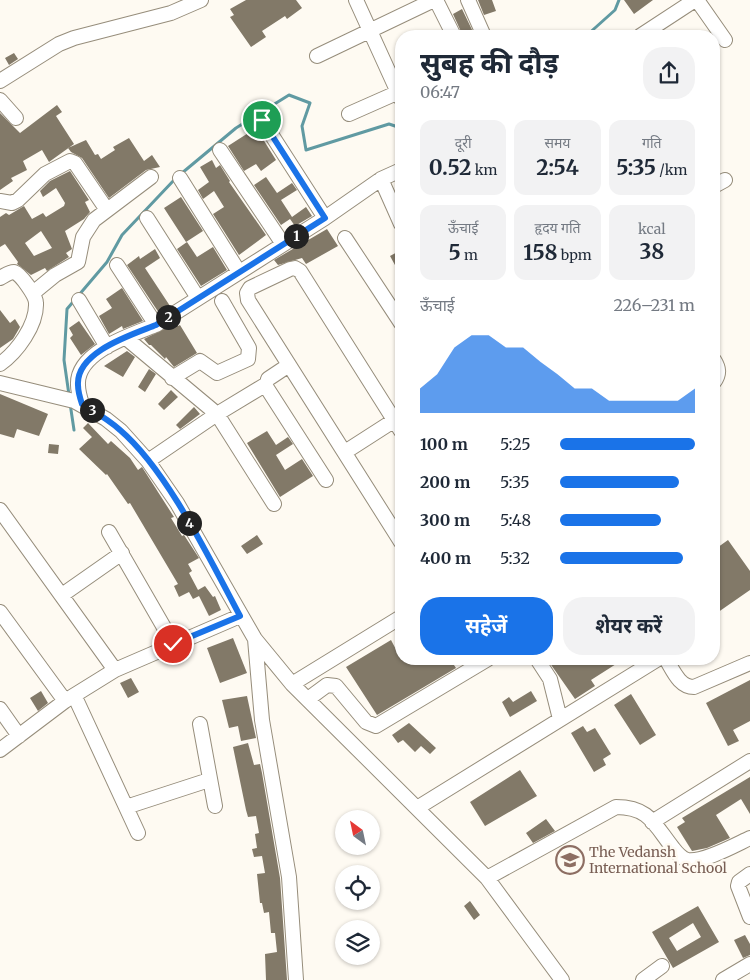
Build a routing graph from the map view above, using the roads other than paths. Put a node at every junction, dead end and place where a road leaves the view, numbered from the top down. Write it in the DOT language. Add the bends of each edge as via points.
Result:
graph roads {
  1 [pos="201,0"];
  2 [pos="356,0"];
  3 [pos="468,0"];
  4 [pos="696,0"];
  5 [pos="427,1"];
  6 [pos="449,30"];
  7 [pos="481,30"];
  8 [pos="649,30"];
  9 [pos="718,30"];
  10 [pos="370,31"];
  11 [pos="720,33"];
  12 [pos="725,40"];
  13 [pos="317,56"];
  14 [pos="0,81"];
  15 [pos="395,84"];
  16 [pos="395,96"];
  17 [pos="0,100"];
  18 [pos="348,114"];
  19 [pos="16,118"];
  20 [pos="262,120"];
  21 [pos="220,150"];
  22 [pos="395,173"];
  23 [pos="151,177"];
  24 [pos="180,178"];
  25 [pos="381,179"];
  26 [pos="0,202"];
  27 [pos="107,210"];
  28 [pos="395,210"];
  29 [pos="147,218"];
  30 [pos="325,218"];
  31 [pos="345,238"];
  32 [pos="283,244"];
  33 [pos="117,265"];
  34 [pos="239,272"];
  35 [pos="0,278"];
  36 [pos="33,293"];
  37 [pos="198,298"];
  38 [pos="79,300"];
  39 [pos="222,301"];
  40 [pos="395,313"];
  41 [pos="156,325"];
  42 [pos="126,338"];
  43 [pos="107,347"];
  44 [pos="0,364"];
  45 [pos="289,365"];
  46 [pos="172,378"];
  47 [pos="268,379"];
  48 [pos="0,383"];
  49 [pos="78,403"];
  50 [pos="217,414"];
  51 [pos="395,416"];
  52 [pos="395,424"];
  53 [pos="345,452"];
  54 [pos="148,461"];
  55 [pos="326,480"];
  56 [pos="274,504"];
  57 [pos="0,510"];
  58 [pos="109,532"];
  59 [pos="395,532"];
  60 [pos="122,553"];
  61 [pos="62,595"];
  62 [pos="0,612"];
  63 [pos="240,616"];
  64 [pos="395,621"];
  65 [pos="255,639"];
  66 [pos="173,644"];
  67 [pos="750,663"];
  68 [pos="478,665"];
  69 [pos="541,665"];
  70 [pos="648,665"];
  71 [pos="670,665"];
  72 [pos="115,670"];
  73 [pos="292,684"];
  74 [pos="70,699"];
  75 [pos="308,699"];
  76 [pos="0,709"];
  77 [pos="560,719"];
  78 [pos="200,724"];
  79 [pos="19,736"];
  80 [pos="0,750"];
  81 [pos="750,761"];
  82 [pos="209,780"];
  83 [pos="215,806"];
  84 [pos="126,808"];
  85 [pos="417,808"];
  86 [pos="652,822"];
  87 [pos="138,833"];
  88 [pos="750,838"];
  89 [pos="750,874"];
  90 [pos="487,878"];
  91 [pos="750,917"];
  92 [pos="750,964"];
  93 [pos="662,966"];
  94 [pos="296,980"];
  95 [pos="562,980"];
  96 [pos="643,980"];
  97 [pos="723,980"];
  1 -- 14 [label="street" via="154,18 59,44"];
  2 -- 10 [label="street"];
  3 -- 7 [label="street"];
  4 -- 8 [label="street"];
  4 -- 9 [label="street"];
  5 -- 6 [label="street"];
  5 -- 10 [label="street"];
  10 -- 13 [label="street"];
  10 -- 15 [label="street"];
  11 -- 12 [label="street"];
  16 -- 18 [label="street"];
  17 -- 19 [label="street"];
  20 -- 30 [label="street"];
  21 -- 32 [label="street"];
  22 -- 25 [label="street"];
  23 -- 27 [label="street"];
  24 -- 34 [label="street"];
  25 -- 28 [label="street"];
  25 -- 30 [label="street"];
  26 -- 27 [label="street" via="18,200 45,174 70,161"];
  27 -- 36 [label="street" via="94,220 83,237 78,262"];
  29 -- 37 [label="street"];
  30 -- 32 [label="street"];
  31 -- 40 [label="street"];
  32 -- 34 [label="street"];
  33 -- 41 [label="street"];
  34 -- 37 [label="street"];
  35 -- 36 [label="street" via="12,272 18,274"];
  36 -- 44 [label="street" via="36,303 23,343"];
  37 -- 41 [label="street"];
  38 -- 43 [label="street"];
  39 -- 46 [label="street" via="249,348 248,359 217,373 200,361"];
  41 -- 42 [label="street"];
  42 -- 43 [label="street"];
  42 -- 46 [label="street"];
  43 -- 49 [label="street" via="91,357 81,369"];
  45 -- 47 [label="street"];
  45 -- 51 [label="street" via="246,293 250,288 295,268"];
  45 -- 53 [label="street"];
  46 -- 50 [label="street"];
  48 -- 49 [label="street"];
  49 -- 54 [label="street" via="121,431"];
  50 -- 54 [label="street"];
  50 -- 55 [label="street" via="265,385"];
  50 -- 56 [label="street"];
  52 -- 53 [label="street"];
  53 -- 59 [label="street"];
  54 -- 63 [label="street" via="177,503"];
  57 -- 61 [label="street"];
  58 -- 60 [label="street"];
  60 -- 61 [label="street"];
  60 -- 66 [label="street"];
  61 -- 72 [label="street"];
  62 -- 74 [label="street"];
  63 -- 65 [label="street"];
  63 -- 66 [label="street"];
  64 -- 73 [label="street"];
  65 -- 73 [label="street"];
  65 -- 94 [label="street" via="262,720 289,877"];
  66 -- 72 [label="street"];
  67 -- 71 [label="street" via="694,687 687,687 681,682"];
  68 -- 75 [label="street" via="376,726 366,722 336,686 326,685"];
  69 -- 77 [label="street" via="550,679"];
  70 -- 77 [label="street"];
  72 -- 74 [label="street"];
  73 -- 75 [label="street"];
  74 -- 79 [label="street"];
  74 -- 84 [label="street"];
  75 -- 85 [label="street"];
  76 -- 79 [label="street"];
  77 -- 85 [label="street"];
  78 -- 82 [label="street"];
  79 -- 80 [label="street"];
  81 -- 86 [label="street"];
  82 -- 83 [label="street"];
  82 -- 84 [label="street"];
  84 -- 87 [label="street"];
  85 -- 90 [label="street"];
  86 -- 88 [label="street" via="678,855 687,860 701,859"];
  86 -- 90 [label="street" via="644,812 632,807 616,807"];
  89 -- 91 [label="street" via="738,886"];
  90 -- 95 [label="street"];
  92 -- 97 [label="street"];
  93 -- 96 [label="street"];
}
